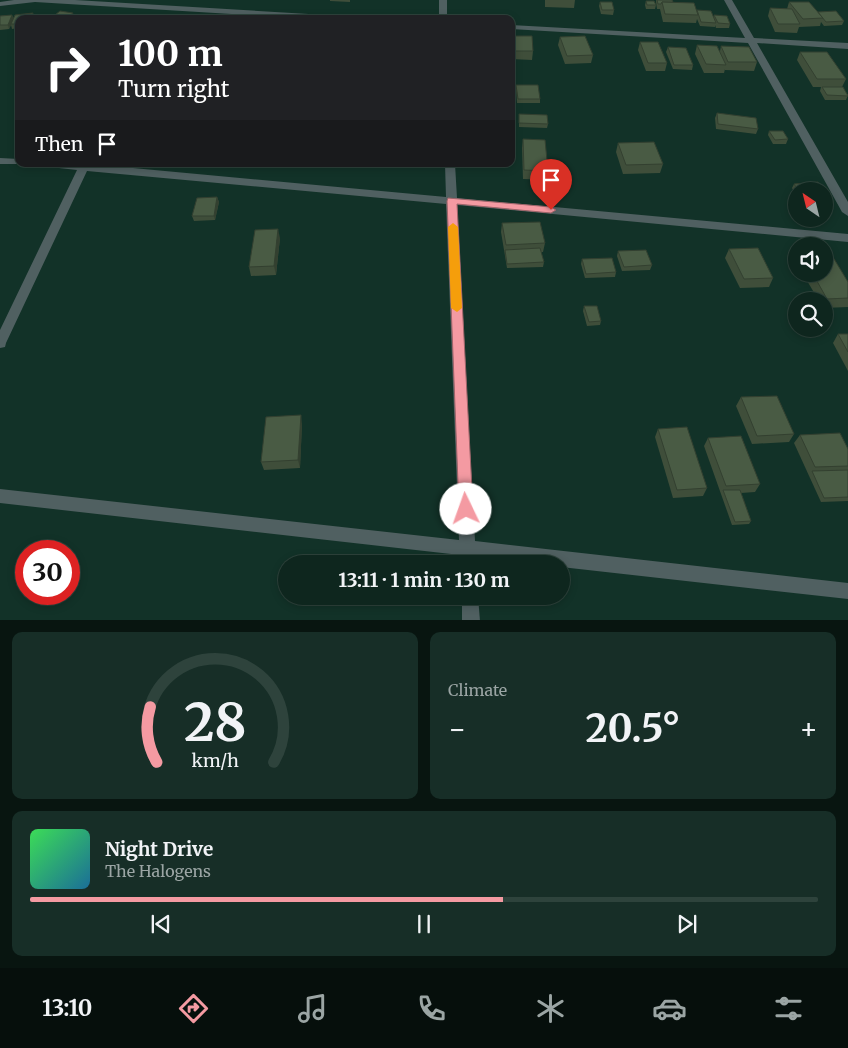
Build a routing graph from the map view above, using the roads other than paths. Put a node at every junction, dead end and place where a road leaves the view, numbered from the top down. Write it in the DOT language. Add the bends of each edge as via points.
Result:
graph roads {
  1 [pos="35,0"];
  2 [pos="443,0"];
  3 [pos="728,0"];
  4 [pos="0,4"];
  5 [pos="161,4"];
  6 [pos="306,15"];
  7 [pos="443,15"];
  8 [pos="515,27"];
  9 [pos="750,40"];
  10 [pos="848,46"];
  11 [pos="0,161"];
  12 [pos="15,162"];
  13 [pos="84,167"];
  14 [pos="105,167"];
  15 [pos="450,167"];
  16 [pos="452,201"];
  17 [pos="848,212"];
  18 [pos="848,238"];
  19 [pos="0,344"];
  20 [pos="0,496"];
  21 [pos="460,555"];
  22 [pos="468,555"];
  23 [pos="570,565"];
  24 [pos="848,591"];
  25 [pos="470,605"];
  26 [pos="471,620"];
  1 -- 4 [label="street"];
  1 -- 5 [label="street"];
  2 -- 7 [label="street"];
  3 -- 9 [label="street"];
  5 -- 6 [label="street"];
  8 -- 9 [label="street"];
  9 -- 10 [label="street"];
  9 -- 17 [label="street"];
  11 -- 12 [label="street"];
  13 -- 19 [label="street"];
  14 -- 16 [label="street"];
  15 -- 16 [label="street"];
  16 -- 18 [label="street"];
  16 -- 22 [label="street"];
  20 -- 21 [label="street"];
  23 -- 24 [label="street"];
  25 -- 26 [label="street"];
}
